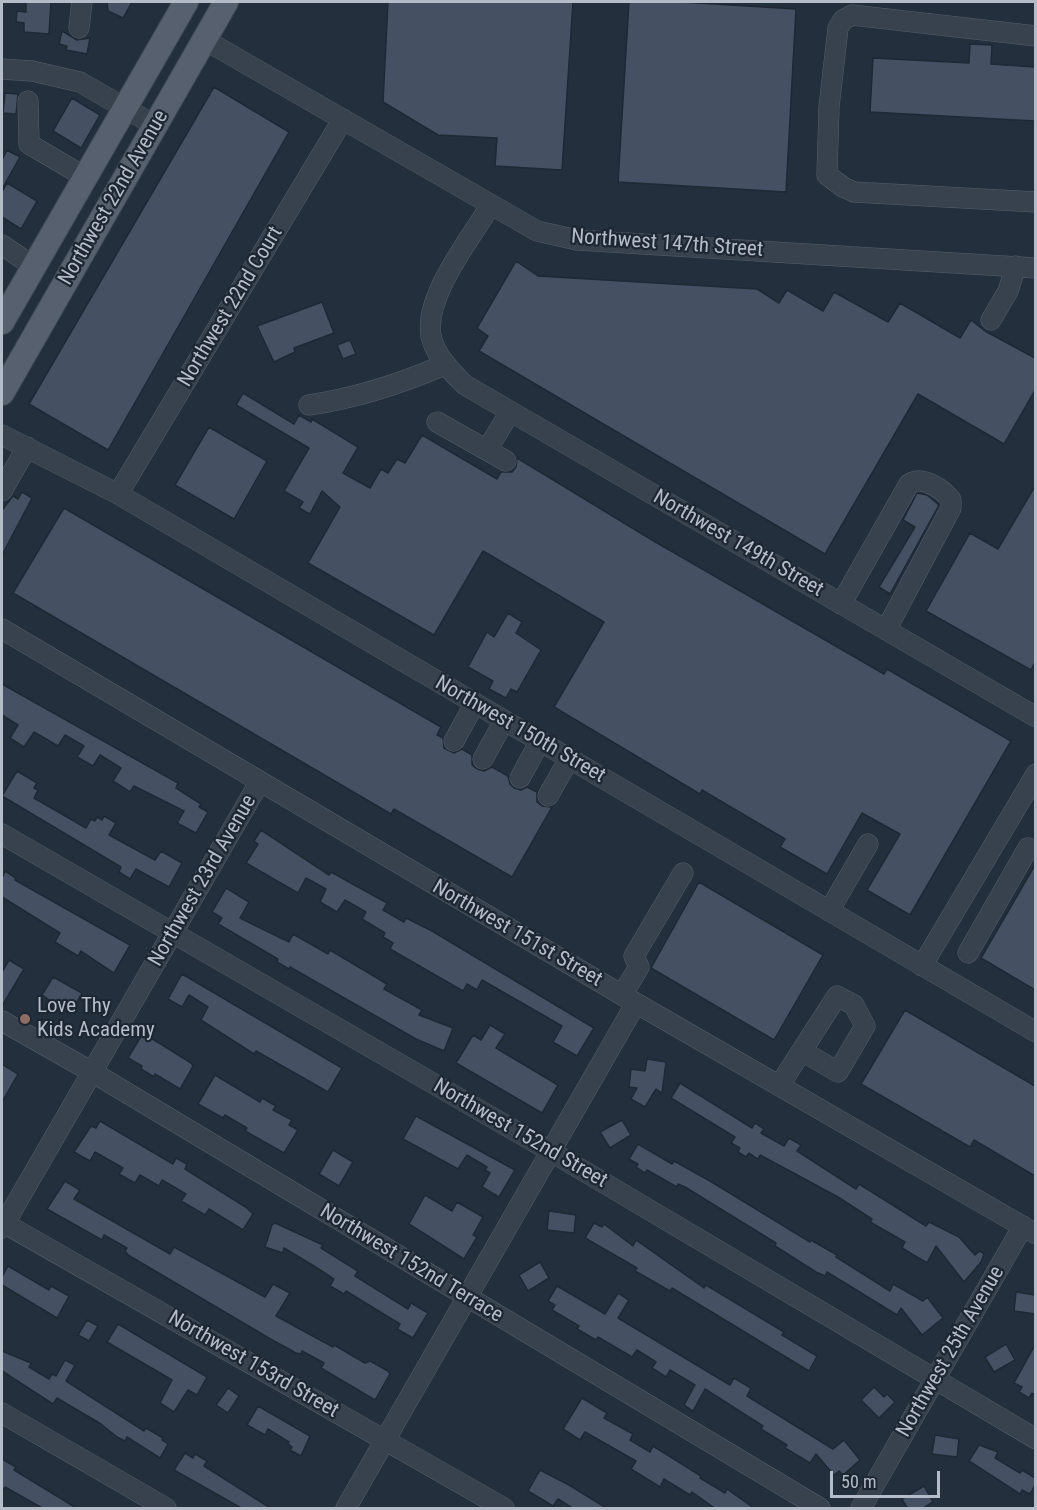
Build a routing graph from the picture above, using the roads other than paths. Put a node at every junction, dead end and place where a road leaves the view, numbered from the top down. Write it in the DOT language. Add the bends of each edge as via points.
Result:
graph roads {
  1 [pos="82,2"];
  2 [pos="186,2"];
  3 [pos="226,2"];
  4 [pos="79,28"];
  5 [pos="1035,36"];
  6 [pos="205,40"];
  7 [pos="2,69"];
  8 [pos="28,101"];
  9 [pos="125,108"];
  10 [pos="343,119"];
  11 [pos="156,126"];
  12 [pos="85,177"];
  13 [pos="1035,202"];
  14 [pos="490,206"];
  15 [pos="2,245"];
  16 [pos="33,266"];
  17 [pos="1026,267"];
  18 [pos="991,320"];
  19 [pos="2,322"];
  20 [pos="444,365"];
  21 [pos="2,393"];
  22 [pos="309,405"];
  23 [pos="510,412"];
  24 [pos="437,422"];
  25 [pos="2,435"];
  26 [pos="27,447"];
  27 [pos="487,450"];
  28 [pos="506,461"];
  29 [pos="2,491"];
  30 [pos="118,494"];
  31 [pos="841,604"];
  32 [pos="2,629"];
  33 [pos="886,630"];
  34 [pos="475,703"];
  35 [pos="1035,717"];
  36 [pos="504,721"];
  37 [pos="454,741"];
  38 [pos="540,741"];
  39 [pos="483,759"];
  40 [pos="569,759"];
  41 [pos="1035,774"];
  42 [pos="520,778"];
  43 [pos="259,783"];
  44 [pos="548,796"];
  45 [pos="2,834"];
  46 [pos="868,844"];
  47 [pos="1028,848"];
  48 [pos="682,873"];
  49 [pos="961,900"];
  50 [pos="830,911"];
  51 [pos="989,917"];
  52 [pos="172,933"];
  53 [pos="968,953"];
  54 [pos="922,966"];
  55 [pos="629,999"];
  56 [pos="2,1021"];
  57 [pos="1035,1032"];
  58 [pos="802,1051"];
  59 [pos="92,1072"];
  60 [pos="779,1086"];
  61 [pos="550,1151"];
  62 [pos="2,1224"];
  63 [pos="1029,1230"];
  64 [pos="467,1298"];
  65 [pos="934,1378"];
  66 [pos="2,1413"];
  67 [pos="1035,1439"];
  68 [pos="384,1441"];
  69 [pos="166,1509"];
  70 [pos="346,1509"];
  71 [pos="504,1509"];
  72 [pos="820,1509"];
  73 [pos="861,1509"];
  1 -- 4 [label="street"];
  2 -- 9 [label="main road, Northwest 22nd Avenue"];
  3 -- 6 [label="main road, Northwest 22nd Avenue"];
  5 -- 13 [label="street" via="852,15 843,20 838,28 829,107 827,175 854,192"];
  6 -- 10 [label="street, Northwest 147th Street"];
  6 -- 11 [label="main road, Northwest 22nd Avenue"];
  7 -- 9 [label="street" via="81,82"];
  8 -- 12 [label="street" via="29,144"];
  9 -- 11 [label="street"];
  9 -- 12 [label="main road, Northwest 22nd Avenue"];
  10 -- 14 [label="street, Northwest 147th Street"];
  10 -- 30 [label="street, Northwest 22nd Court"];
  11 -- 21 [label="main road, Northwest 22nd Avenue"];
  12 -- 16 [label="main road, Northwest 22nd Avenue"];
  14 -- 17 [label="street, Northwest 147th Street" via="537,231 577,240"];
  14 -- 20 [label="street" via="434,300 431,336"];
  15 -- 16 [label="street"];
  16 -- 19 [label="main road, Northwest 22nd Avenue"];
  17 -- 18 [label="street"];
  20 -- 22 [label="street" via="398,385 350,399"];
  20 -- 23 [label="street, Northwest 149th Street" via="465,385"];
  23 -- 27 [label="street"];
  23 -- 31 [label="street, Northwest 149th Street"];
  24 -- 27 [label="street"];
  25 -- 26 [label="street, Northwest 150th Street"];
  26 -- 29 [label="street"];
  26 -- 30 [label="street, Northwest 150th Street"];
  27 -- 28 [label="street"];
  30 -- 34 [label="street, Northwest 150th Street"];
  31 -- 33 [label="street, Northwest 149th Street"];
  31 -- 33 [label="street" via="909,484 923,481 948,496 951,508"];
  32 -- 43 [label="street, Northwest 151st Street"];
  33 -- 35 [label="street, Northwest 149th Street"];
  34 -- 36 [label="street, Northwest 150th Street"];
  34 -- 37 [label="street"];
  36 -- 38 [label="street, Northwest 150th Street"];
  36 -- 39 [label="street"];
  38 -- 40 [label="street, Northwest 150th Street"];
  38 -- 42 [label="street"];
  40 -- 44 [label="street"];
  40 -- 50 [label="street, Northwest 150th Street"];
  41 -- 49 [label="street"];
  43 -- 52 [label="street, Northwest 23rd Avenue"];
  43 -- 55 [label="street, Northwest 151st Street"];
  45 -- 52 [label="street, Northwest 152nd Street"];
  46 -- 50 [label="street"];
  47 -- 51 [label="street"];
  48 -- 55 [label="street" via="633,956 639,967"];
  49 -- 51 [label="street"];
  49 -- 54 [label="street"];
  50 -- 54 [label="street, Northwest 150th Street"];
  51 -- 53 [label="street"];
  52 -- 59 [label="street, Northwest 23rd Avenue"];
  52 -- 61 [label="street, Northwest 152nd Street"];
  54 -- 57 [label="street, Northwest 150th Street"];
  55 -- 60 [label="street, Northwest 151st Street"];
  55 -- 61 [label="street"];
  56 -- 59 [label="street, Northwest 152nd Terrace"];
  58 -- 60 [label="street"];
  59 -- 62 [label="street, Northwest 23rd Avenue"];
  59 -- 64 [label="street, Northwest 152nd Terrace"];
  60 -- 63 [label="street, Northwest 151st Street"];
  61 -- 64 [label="street"];
  61 -- 65 [label="street, Northwest 152nd Street"];
  62 -- 68 [label="street, Northwest 153rd Street"];
  63 -- 65 [label="street, Northwest 25th Avenue"];
  64 -- 68 [label="street"];
  64 -- 72 [label="street, Northwest 152nd Terrace"];
  65 -- 67 [label="street, Northwest 152nd Street"];
  65 -- 73 [label="street, Northwest 25th Avenue"];
  66 -- 69 [label="street"];
  68 -- 70 [label="street"];
  68 -- 71 [label="street, Northwest 153rd Street"];
}
